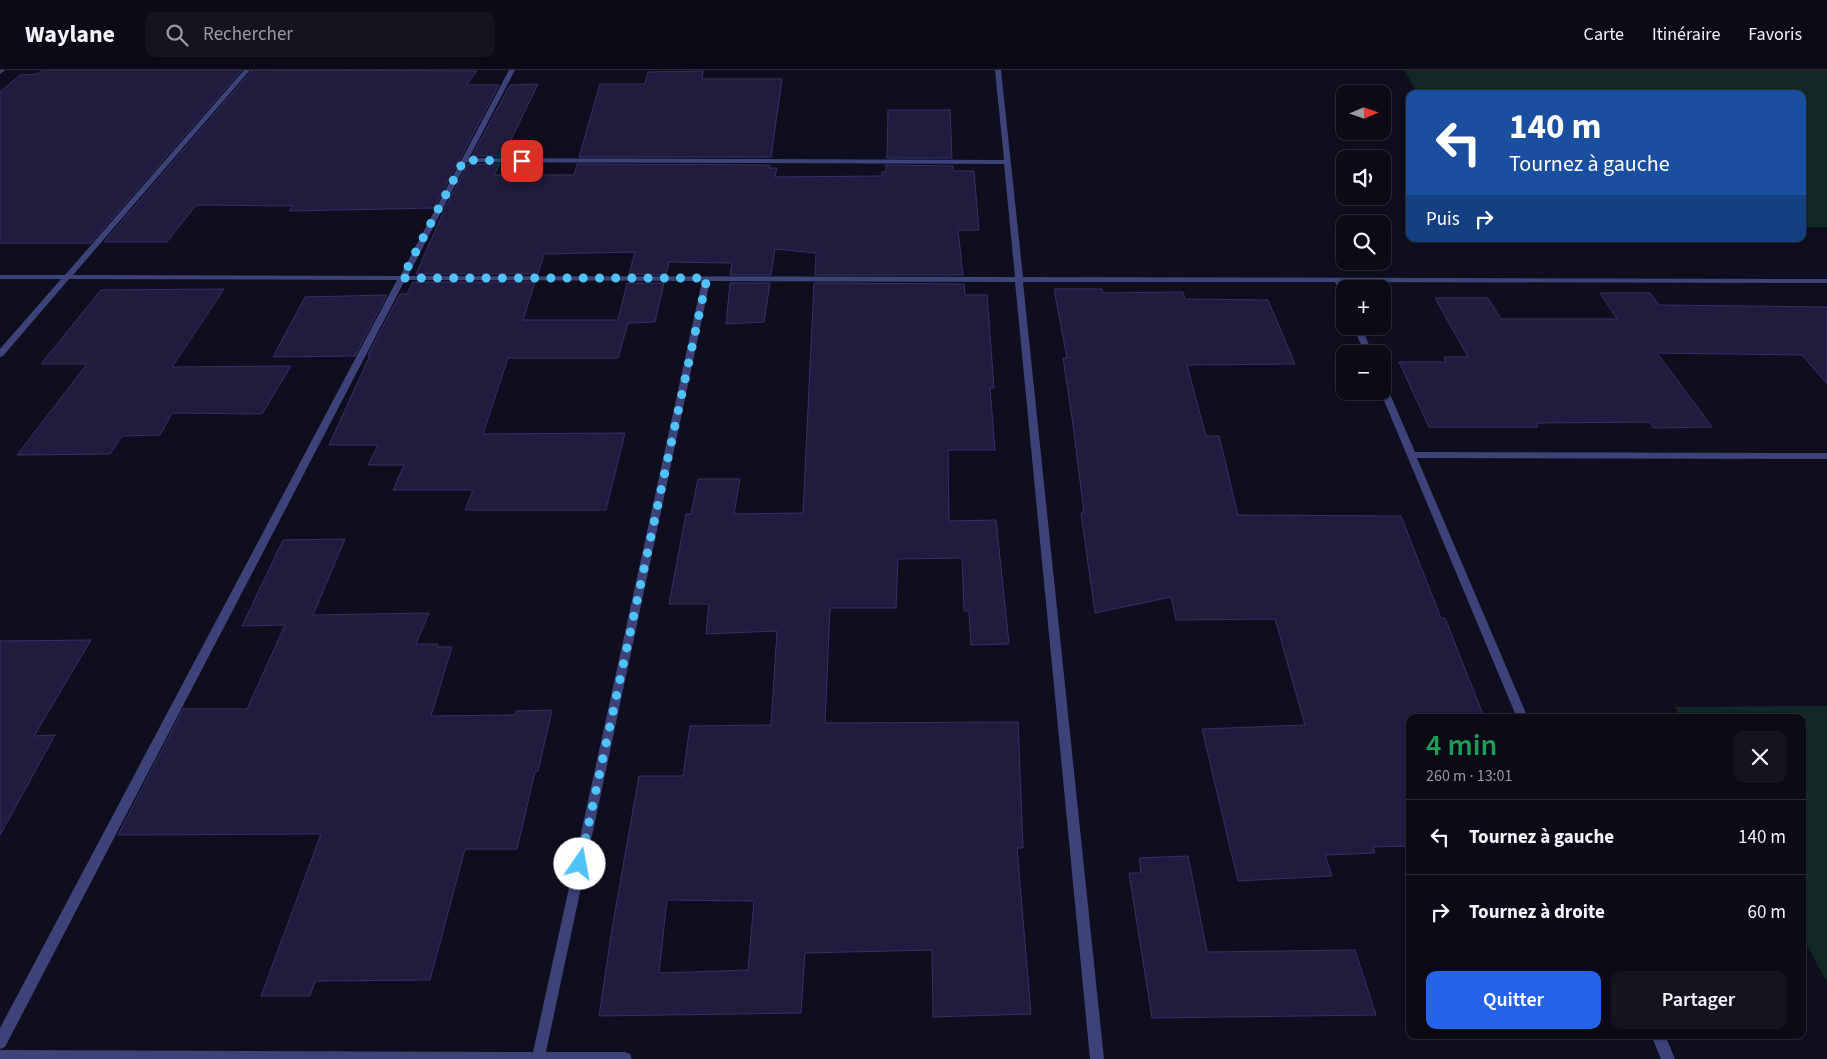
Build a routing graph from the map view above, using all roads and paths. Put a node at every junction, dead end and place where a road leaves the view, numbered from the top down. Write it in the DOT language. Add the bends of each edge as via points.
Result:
graph roads {
  1 [pos="247,70"];
  2 [pos="512,70"];
  3 [pos="998,70"];
  4 [pos="464,160"];
  5 [pos="1007,162"];
  6 [pos="0,277"];
  7 [pos="66,277"];
  8 [pos="402,278"];
  9 [pos="707,278"];
  10 [pos="1019,279"];
  11 [pos="1338,280"];
  12 [pos="1391,280"];
  13 [pos="1827,281"];
  14 [pos="0,354"];
  15 [pos="1388,400"];
  16 [pos="1412,455"];
  17 [pos="1827,456"];
  18 [pos="1522,714"];
  19 [pos="1660,1039"];
  20 [pos="0,1042"];
  21 [pos="0,1057"];
  22 [pos="538,1059"];
  23 [pos="625,1059"];
  24 [pos="1097,1059"];
  25 [pos="1668,1059"];
  1 -- 7 [label="street"];
  2 -- 4 [label="street"];
  3 -- 5 [label="street"];
  4 -- 5 [label="street"];
  4 -- 8 [label="street"];
  5 -- 10 [label="street"];
  6 -- 7 [label="street"];
  7 -- 8 [label="street"];
  7 -- 14 [label="street"];
  8 -- 9 [label="street"];
  8 -- 20 [label="street"];
  9 -- 10 [label="street"];
  9 -- 22 [label="street"];
  10 -- 11 [label="street"];
  10 -- 24 [label="street"];
  12 -- 13 [label="street"];
  15 -- 16 [label="street"];
  16 -- 17 [label="street"];
  16 -- 18 [label="street"];
  19 -- 25 [label="street"];
  21 -- 22 [label="street"];
  22 -- 23 [label="street"];
}
